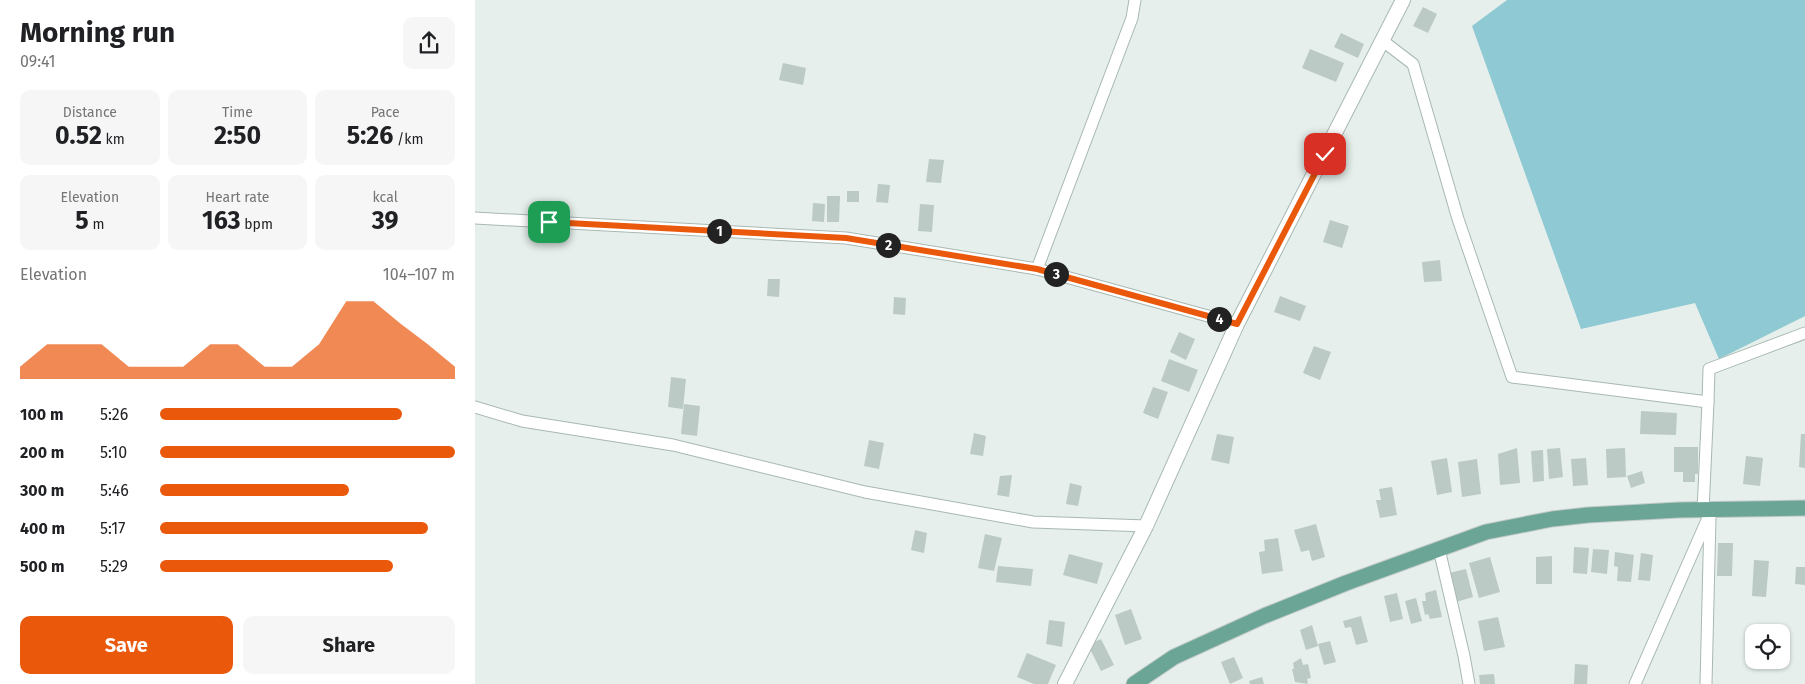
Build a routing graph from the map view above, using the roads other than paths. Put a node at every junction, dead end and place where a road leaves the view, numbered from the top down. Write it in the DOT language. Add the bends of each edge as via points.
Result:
graph roads {
  1 [pos="1135,0"];
  2 [pos="1400,1"];
  3 [pos="1383,41"];
  4 [pos="475,218"];
  5 [pos="1037,269"];
  6 [pos="1237,324"];
  7 [pos="1805,333"];
  8 [pos="1708,402"];
  9 [pos="475,407"];
  10 [pos="1805,508"];
  11 [pos="1707,511"];
  12 [pos="1146,526"];
  13 [pos="1439,549"];
  14 [pos="1065,684"];
  15 [pos="1134,684"];
  16 [pos="1469,684"];
  17 [pos="1635,684"];
  18 [pos="1706,684"];
  1 -- 5 [label="street" via="1132,18"];
  2 -- 3 [label="street"];
  3 -- 6 [label="street"];
  3 -- 8 [label="street" via="1413,64 1458,219 1511,377"];
  4 -- 5 [label="street" via="846,238"];
  5 -- 6 [label="street"];
  6 -- 12 [label="street"];
  7 -- 8 [label="street" via="1709,369"];
  8 -- 11 [label="street"];
  9 -- 12 [label="street" via="522,421 673,446 865,492 1024,520"];
  10 -- 11 [label="main road"];
  11 -- 13 [label="main road" via="1597,514 1551,519 1486,532"];
  11 -- 17 [label="street"];
  11 -- 18 [label="street"];
  12 -- 14 [label="street"];
  13 -- 15 [label="main road" via="1264,616 1174,657"];
  13 -- 16 [label="street"];
}
